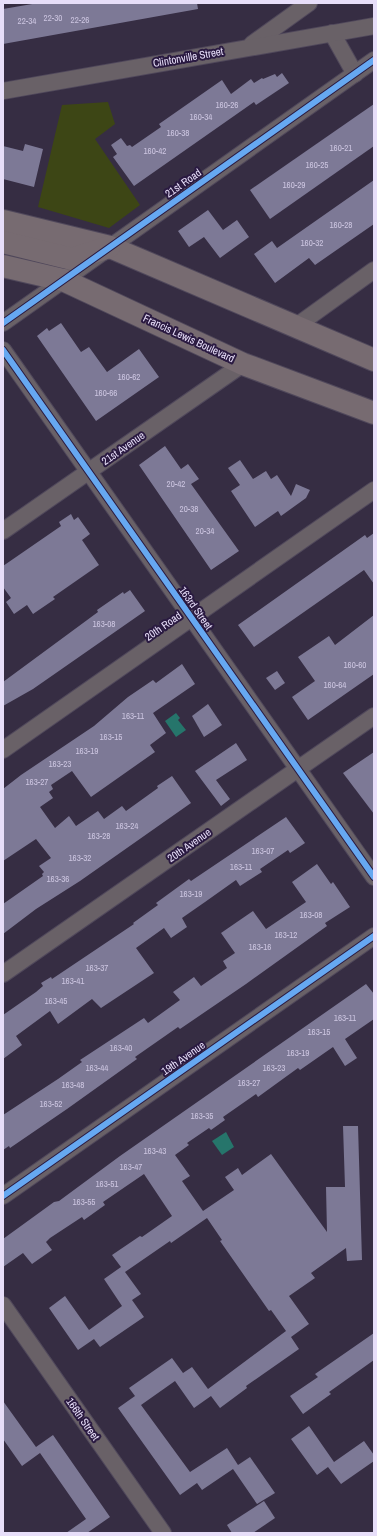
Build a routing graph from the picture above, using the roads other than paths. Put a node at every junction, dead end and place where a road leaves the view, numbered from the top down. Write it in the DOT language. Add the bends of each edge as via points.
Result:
graph roads {
  1 [pos="309,3"];
  2 [pos="374,26"];
  3 [pos="332,33"];
  4 [pos="248,46"];
  5 [pos="374,60"];
  6 [pos="355,74"];
  7 [pos="3,90"];
  8 [pos="3,221"];
  9 [pos="3,242"];
  10 [pos="110,247"];
  11 [pos="3,266"];
  12 [pos="374,270"];
  13 [pos="63,280"];
  14 [pos="3,323"];
  15 [pos="295,327"];
  16 [pos="3,350"];
  17 [pos="374,360"];
  18 [pos="244,364"];
  19 [pos="374,413"];
  20 [pos="88,472"];
  21 [pos="374,490"];
  22 [pos="3,531"];
  23 [pos="191,618"];
  24 [pos="374,716"];
  25 [pos="3,750"];
  26 [pos="298,769"];
  27 [pos="374,877"];
  28 [pos="374,936"];
  29 [pos="3,974"];
  30 [pos="3,1196"];
  31 [pos="3,1305"];
  32 [pos="161,1532"];
  1 -- 4 [label="street"];
  2 -- 3 [label="street, Clintonville Street"];
  3 -- 4 [label="street, Clintonville Street"];
  3 -- 6 [label="street"];
  4 -- 7 [label="street, Clintonville Street"];
  5 -- 6 [label="street, 21st Road"];
  6 -- 10 [label="street, 21st Road"];
  8 -- 10 [label="main road"];
  9 -- 10 [label="main road" via="72,259"];
  10 -- 13 [label="street, 21st Road"];
  10 -- 15 [label="main road"];
  11 -- 13 [label="main road, Francis Lewis Boulevard"];
  12 -- 15 [label="street"];
  13 -- 14 [label="street, 21st Road"];
  13 -- 18 [label="main road, Francis Lewis Boulevard"];
  15 -- 17 [label="main road"];
  16 -- 20 [label="street, 163rd Street"];
  18 -- 19 [label="main road, Francis Lewis Boulevard"];
  18 -- 20 [label="street, 21st Avenue"];
  20 -- 22 [label="street, 21st Avenue"];
  20 -- 23 [label="street, 163rd Street"];
  21 -- 23 [label="street, 20th Road"];
  23 -- 25 [label="street, 20th Road"];
  23 -- 26 [label="street, 163rd Street"];
  24 -- 26 [label="street, 20th Avenue"];
  26 -- 27 [label="street, 163rd Street"];
  26 -- 29 [label="street, 20th Avenue"];
  28 -- 30 [label="street, 19th Avenue"];
  31 -- 32 [label="street, 166th Street"];
}
